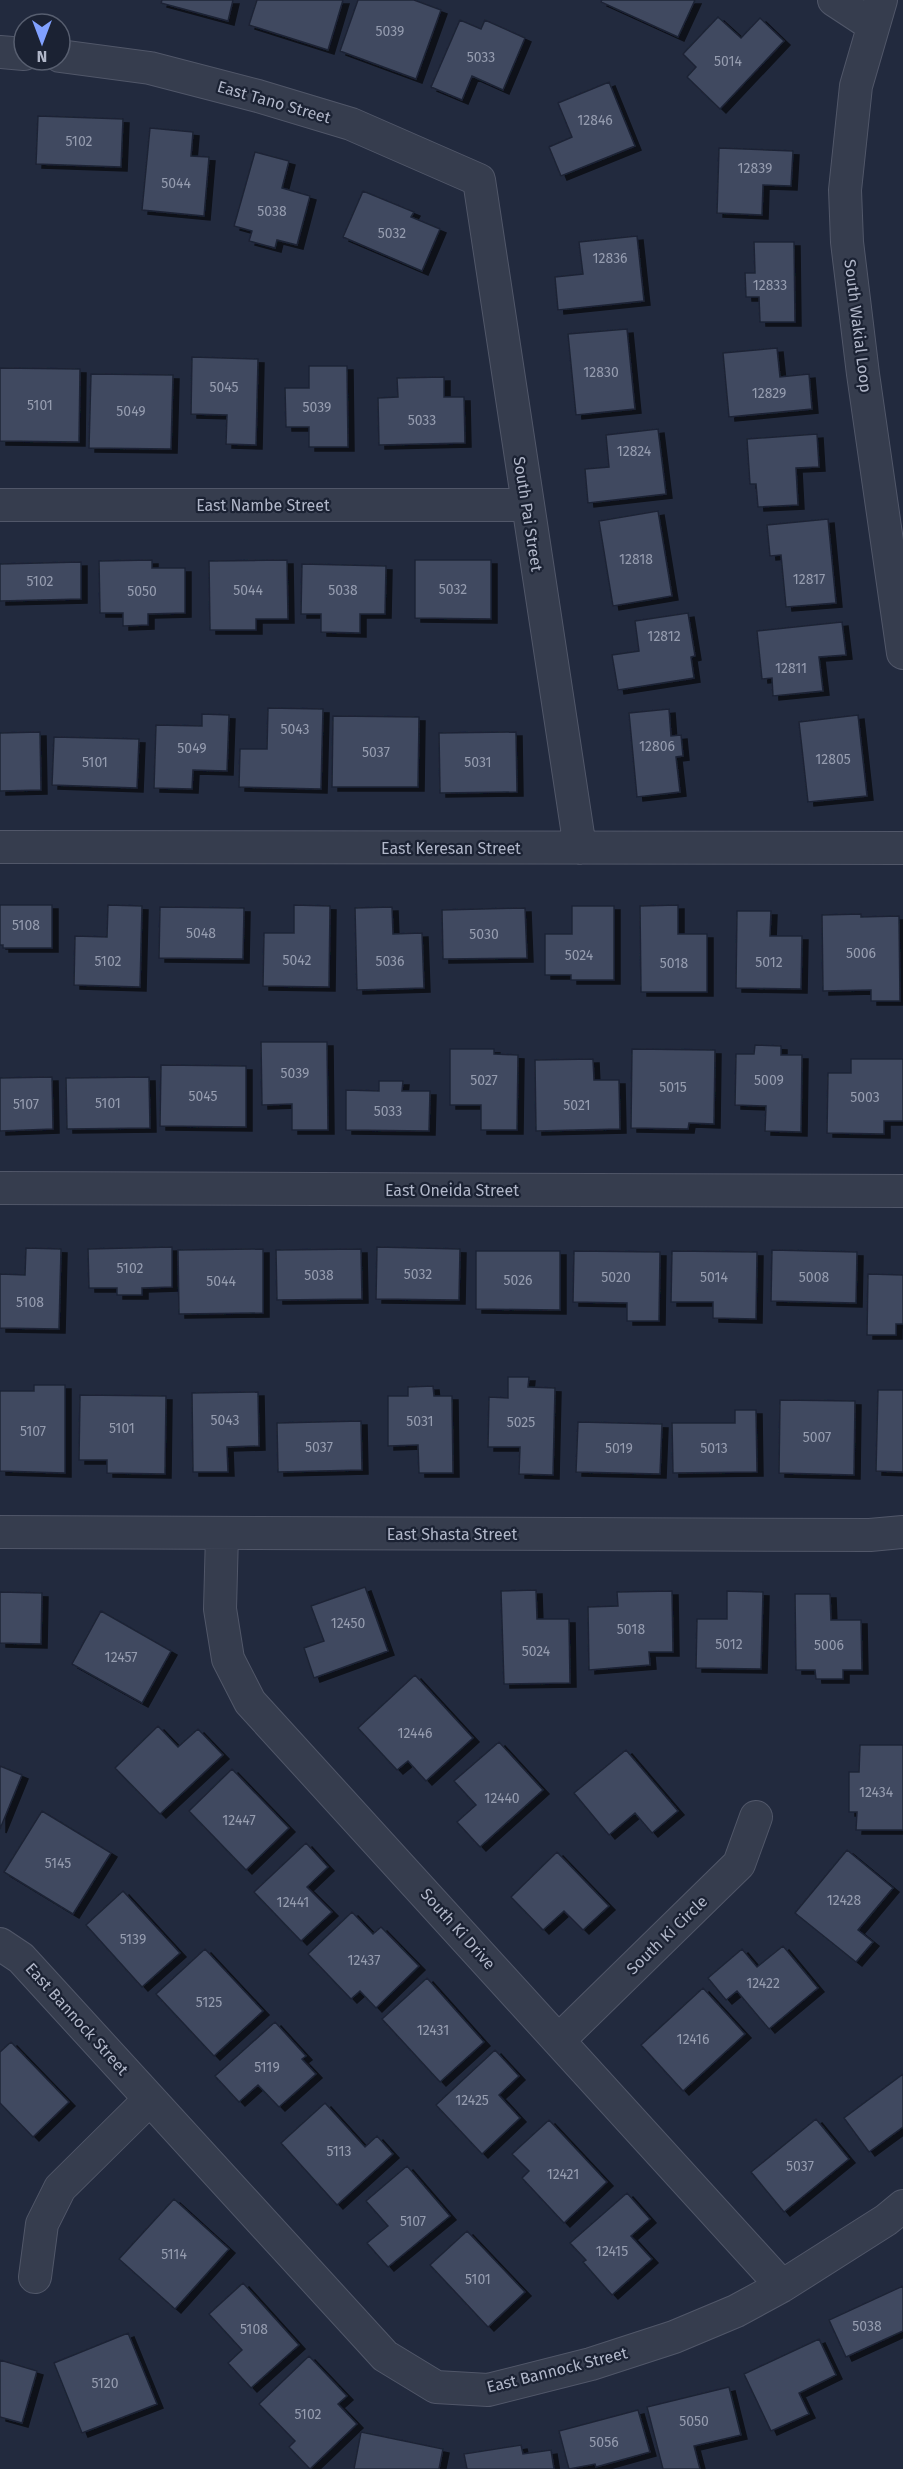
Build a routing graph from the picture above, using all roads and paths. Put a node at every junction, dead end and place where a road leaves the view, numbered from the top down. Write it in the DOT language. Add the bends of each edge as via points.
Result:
graph roads {
  1 [pos="834,0"];
  2 [pos="877,12"];
  3 [pos="72,58"];
  4 [pos="479,180"];
  5 [pos="0,505"];
  6 [pos="527,505"];
  7 [pos="903,653"];
  8 [pos="0,847"];
  9 [pos="580,848"];
  10 [pos="903,848"];
  11 [pos="0,1188"];
  12 [pos="903,1191"];
  13 [pos="0,1532"];
  14 [pos="903,1532"];
  15 [pos="222,1534"];
  16 [pos="756,1817"];
  17 [pos="0,1944"];
  18 [pos="559,2040"];
  19 [pos="150,2099"];
  20 [pos="903,2206"];
  21 [pos="35,2277"];
  22 [pos="782,2286"];
  1 -- 2 [label="street"];
  2 -- 7 [label="street, South Wakial Loop" via="856,86 845,190 847,242"];
  3 -- 4 [label="street, East Tano Street" via="150,68 258,96 351,124"];
  4 -- 6 [label="street, South Pai Street"];
  5 -- 6 [label="street, East Nambe Street"];
  6 -- 9 [label="street, South Pai Street"];
  8 -- 9 [label="street, East Keresan Street"];
  9 -- 10 [label="street, East Keresan Street"];
  11 -- 12 [label="street, East Oneida Street"];
  13 -- 15 [label="street, East Shasta Street"];
  14 -- 15 [label="street, East Shasta Street"];
  15 -- 18 [label="street, South Ki Drive" via="220,1610 228,1659 250,1702"];
  16 -- 18 [label="street, South Ki Circle" via="739,1864"];
  17 -- 19 [label="street, East Bannock Street" via="21,1958"];
  18 -- 22 [label="street, South Ki Drive"];
  19 -- 21 [label="street" via="60,2188 42,2224"];
  19 -- 22 [label="street, East Bannock Street" via="385,2356 436,2387 488,2390 591,2364 674,2337"];
  20 -- 22 [label="street, East Bannock Street"];
}
